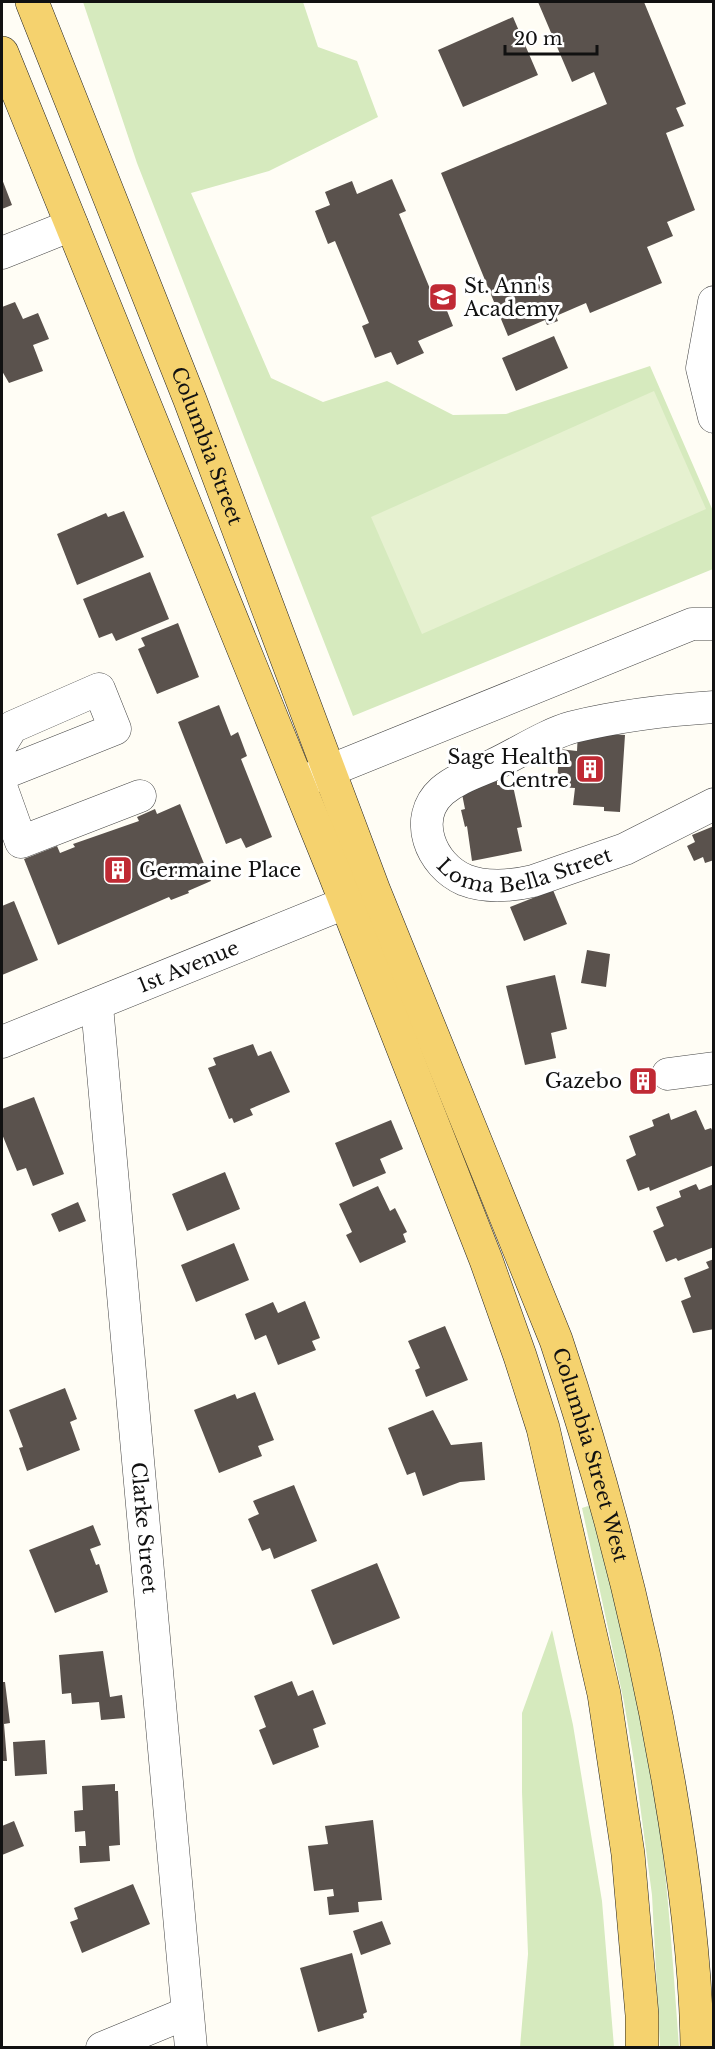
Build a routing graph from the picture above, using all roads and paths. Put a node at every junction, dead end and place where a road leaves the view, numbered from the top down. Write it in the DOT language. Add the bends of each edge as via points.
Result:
graph roads {
  1 [pos="32,2"];
  2 [pos="2,53"];
  3 [pos="72,225"];
  4 [pos="2,253"];
  5 [pos="714,302"];
  6 [pos="714,417"];
  7 [pos="714,624"];
  8 [pos="714,707"];
  9 [pos="2,743"];
  10 [pos="2,771"];
  11 [pos="327,771"];
  12 [pos="297,784"];
  13 [pos="2,789"];
  14 [pos="141,796"];
  15 [pos="714,804"];
  16 [pos="360,897"];
  17 [pos="97,1006"];
  18 [pos="2,1042"];
  19 [pos="714,1068"];
  20 [pos="668,1074"];
  21 [pos="187,2013"];
  22 [pos="102,2048"];
  23 [pos="191,2048"];
  24 [pos="642,2048"];
  25 [pos="697,2048"];
  1 -- 11 [label="main road, Columbia Street" via="190,400"];
  2 -- 3 [label="main road"];
  3 -- 4 [label="street"];
  3 -- 12 [label="main road"];
  5 -- 6 [label="street" via="702,368"];
  7 -- 11 [label="street" via="692,624"];
  8 -- 15 [label="street, Loma Bella Street" via="672,709 572,728 450,786 430,805 426,825 438,858 458,876 486,885 517,884 625,849"];
  9 -- 10 [label="street" via="12,727 99,689 115,729"];
  11 -- 12 [label="street"];
  11 -- 16 [label="main road, Columbia Street"];
  12 -- 16 [label="main road"];
  13 -- 14 [label="street" via="21,842"];
  16 -- 17 [label="street, 1st Avenue"];
  16 -- 24 [label="main road, Columbia Street West" via="543,1428 604,1694 628,1854"];
  16 -- 25 [label="main road, Columbia Street West" via="556,1340 611,1518 652,1686 680,1846"];
  17 -- 18 [label="street, 1st Avenue"];
  17 -- 21 [label="street, Clarke Street"];
  19 -- 20 [label="street"];
  21 -- 22 [label="street"];
  21 -- 23 [label="street, Clarke Street"];
}
